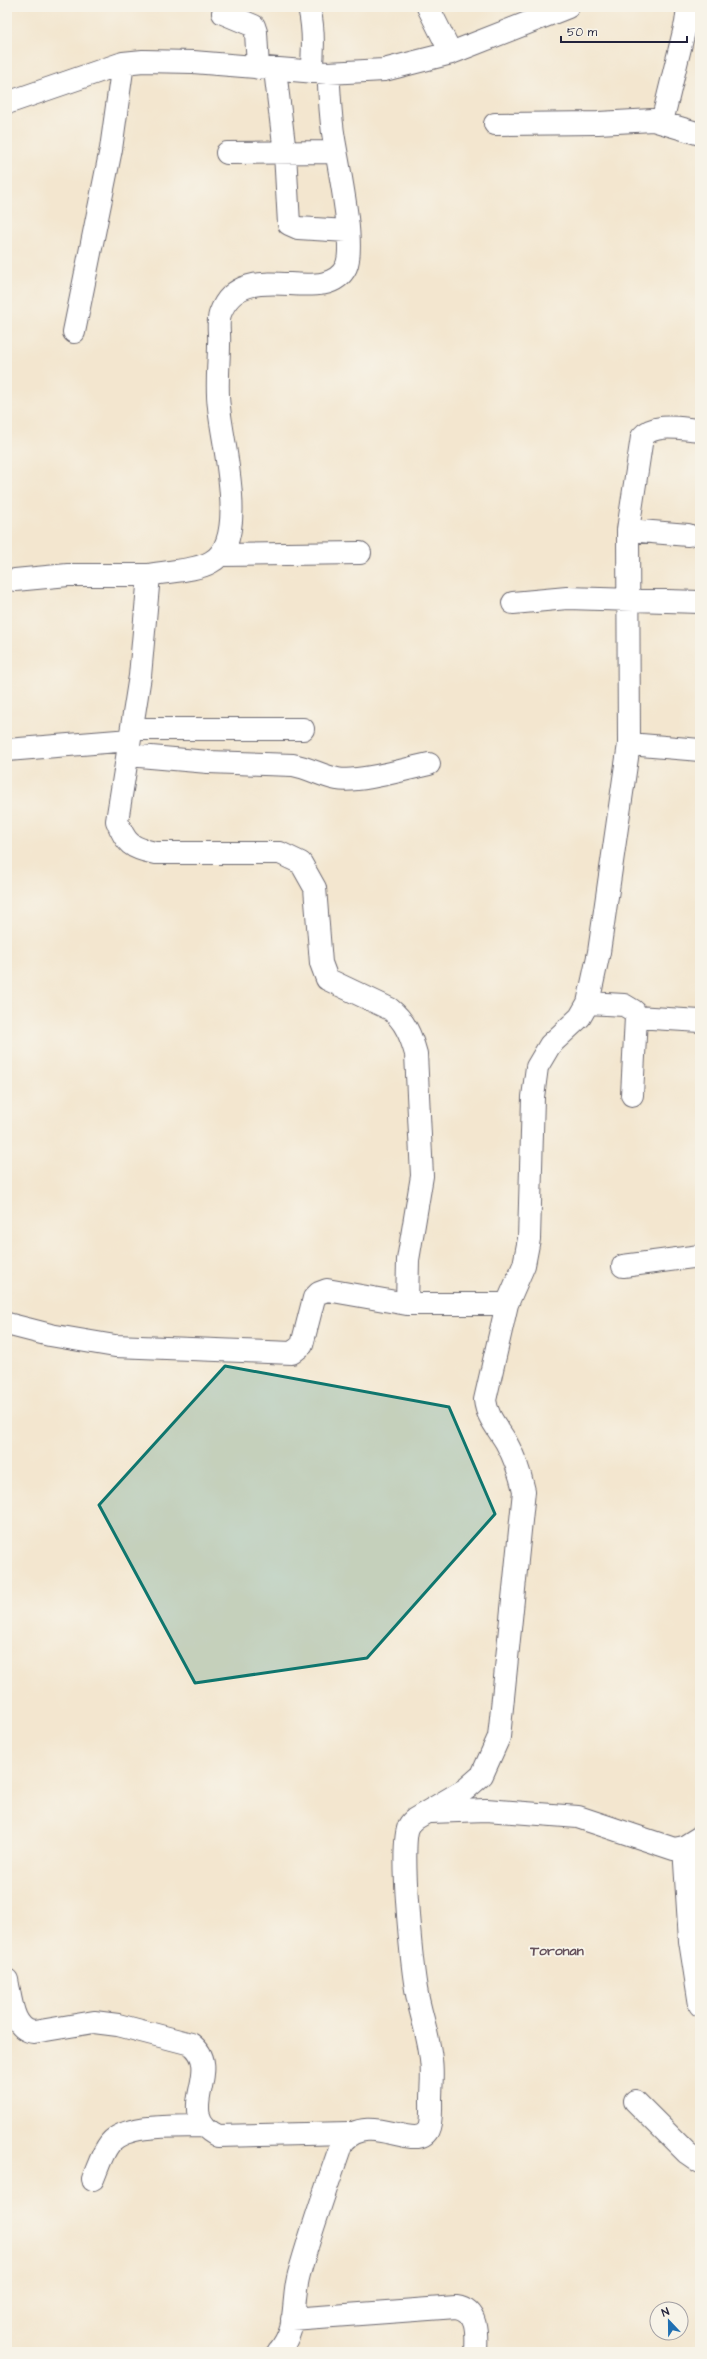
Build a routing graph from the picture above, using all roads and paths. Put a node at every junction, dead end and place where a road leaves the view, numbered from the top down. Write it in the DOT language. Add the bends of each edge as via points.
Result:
graph roads {
  1 [pos="310,7"];
  2 [pos="428,7"];
  3 [pos="568,7"];
  4 [pos="688,7"];
  5 [pos="223,13"];
  6 [pos="451,53"];
  7 [pos="123,63"];
  8 [pos="266,69"];
  9 [pos="319,72"];
  10 [pos="7,103"];
  11 [pos="662,122"];
  12 [pos="495,124"];
  13 [pos="700,134"];
  14 [pos="336,152"];
  15 [pos="227,153"];
  16 [pos="285,153"];
  17 [pos="347,230"];
  18 [pos="74,332"];
  19 [pos="700,430"];
  20 [pos="628,530"];
  21 [pos="688,535"];
  22 [pos="360,553"];
  23 [pos="221,555"];
  24 [pos="149,575"];
  25 [pos="15,580"];
  26 [pos="629,601"];
  27 [pos="700,602"];
  28 [pos="513,603"];
  29 [pos="303,729"];
  30 [pos="130,742"];
  31 [pos="630,744"];
  32 [pos="7,750"];
  33 [pos="700,750"];
  34 [pos="429,764"];
  35 [pos="588,1003"];
  36 [pos="636,1017"];
  37 [pos="700,1021"];
  38 [pos="632,1095"];
  39 [pos="700,1256"];
  40 [pos="623,1266"];
  41 [pos="407,1304"];
  42 [pos="507,1304"];
  43 [pos="7,1324"];
  44 [pos="424,1812"];
  45 [pos="692,1842"];
  46 [pos="7,1980"];
  47 [pos="700,2005"];
  48 [pos="635,2101"];
  49 [pos="202,2126"];
  50 [pos="349,2134"];
  51 [pos="700,2162"];
  52 [pos="93,2179"];
  53 [pos="292,2318"];
  54 [pos="278,2352"];
  55 [pos="476,2352"];
  1 -- 9 [label="street"];
  2 -- 6 [label="street"];
  3 -- 6 [label="street"];
  4 -- 11 [label="street"];
  5 -- 8 [label="street" via="254,26"];
  6 -- 9 [label="street" via="384,70"];
  7 -- 8 [label="street" via="193,62"];
  7 -- 10 [label="street"];
  7 -- 18 [label="street" via="111,149"];
  8 -- 9 [label="street"];
  8 -- 16 [label="street"];
  9 -- 14 [label="street"];
  11 -- 12 [label="street" via="652,120 598,124"];
  11 -- 13 [label="street"];
  14 -- 16 [label="street"];
  14 -- 17 [label="street"];
  15 -- 16 [label="street"];
  16 -- 17 [label="street" via="289,224 298,228"];
  17 -- 23 [label="street" via="348,255 346,266 339,276 329,282 257,284 240,289 225,302 219,317 218,405 232,516"];
  19 -- 20 [label="street" via="657,428 646,432 642,437"];
  20 -- 21 [label="street"];
  20 -- 26 [label="street"];
  22 -- 23 [label="street"];
  23 -- 24 [label="street" via="211,563"];
  24 -- 25 [label="street" via="68,575"];
  24 -- 30 [label="street" via="140,676"];
  26 -- 27 [label="street"];
  26 -- 28 [label="street" via="567,598"];
  26 -- 31 [label="street"];
  29 -- 30 [label="street"];
  30 -- 32 [label="street"];
  30 -- 34 [label="street" via="208,762 306,767 337,780 362,778"];
  30 -- 41 [label="street" via="117,821 125,840 138,850 155,853 280,853 301,864 316,888 321,963 327,979 390,1009 399,1016 411,1035 416,1054 422,1176 408,1260"];
  31 -- 33 [label="street"];
  31 -- 35 [label="street" via="599,952"];
  35 -- 36 [label="street" via="624,1005 631,1008"];
  35 -- 42 [label="street" via="580,1017 550,1045 537,1067 529,1239 524,1265"];
  36 -- 37 [label="street"];
  36 -- 38 [label="street"];
  39 -- 40 [label="street"];
  41 -- 42 [label="street"];
  41 -- 43 [label="street" via="327,1290 319,1293 314,1298 302,1345 292,1353 115,1346 50,1335"];
  42 -- 44 [label="street" via="485,1400 486,1412 519,1468 524,1491 499,1737 482,1775 466,1789"];
  44 -- 45 [label="street" via="486,1810 578,1817 674,1849"];
  44 -- 50 [label="street" via="408,1826 406,1881 416,1988 432,2060 428,2130 413,2137 402,2137 380,2130 359,2129"];
  45 -- 47 [label="street" via="690,1941"];
  46 -- 49 [label="street" via="16,2017 19,2025 26,2031 34,2032 94,2022 118,2025 191,2044 200,2051 204,2061 197,2110"];
  48 -- 51 [label="street" via="687,2153"];
  49 -- 50 [label="street" via="218,2136"];
  49 -- 52 [label="street" via="152,2128 121,2134 111,2142"];
  50 -- 53 [label="street" via="342,2142 299,2274"];
  53 -- 54 [label="street" via="290,2334"];
  53 -- 55 [label="street" via="464,2308 471,2315 475,2325"];
}
